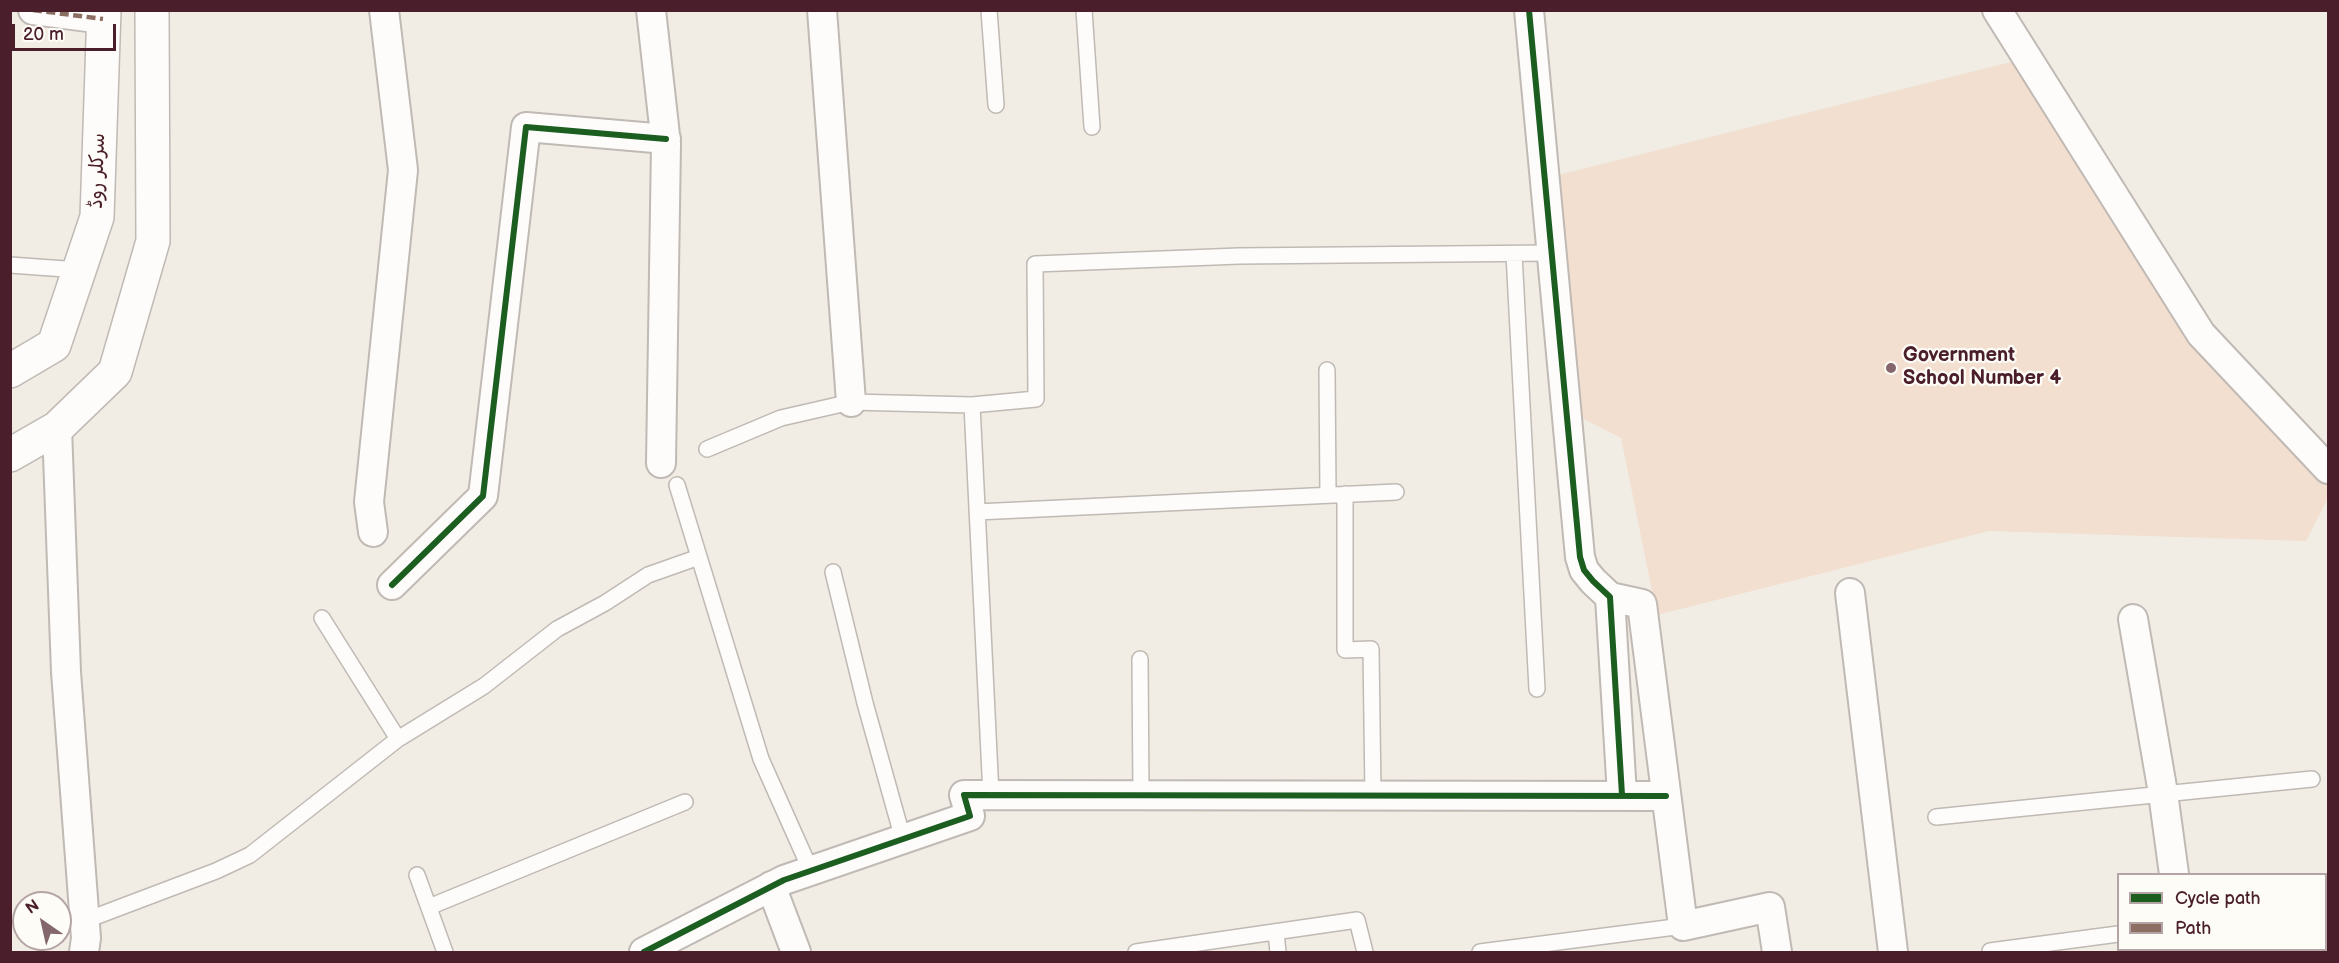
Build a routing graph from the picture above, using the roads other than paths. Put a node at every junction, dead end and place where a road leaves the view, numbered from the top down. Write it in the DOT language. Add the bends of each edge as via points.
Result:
graph roads {
  1 [pos="33,10"];
  2 [pos="152,10"];
  3 [pos="384,10"];
  4 [pos="651,10"];
  5 [pos="822,10"];
  6 [pos="989,10"];
  7 [pos="1084,10"];
  8 [pos="1529,10"];
  9 [pos="1997,10"];
  10 [pos="104,15"];
  11 [pos="996,105"];
  12 [pos="1092,128"];
  13 [pos="666,139"];
  14 [pos="1551,253"];
  15 [pos="1514,254"];
  16 [pos="10,265"];
  17 [pos="79,270"];
  18 [pos="1327,370"];
  19 [pos="10,371"];
  20 [pos="851,402"];
  21 [pos="972,405"];
  22 [pos="57,428"];
  23 [pos="707,450"];
  24 [pos="10,455"];
  25 [pos="2328,469"];
  26 [pos="669,474"];
  27 [pos="1396,492"];
  28 [pos="1345,494"];
  29 [pos="1328,495"];
  30 [pos="977,512"];
  31 [pos="373,532"];
  32 [pos="699,557"];
  33 [pos="833,572"];
  34 [pos="392,585"];
  35 [pos="1850,593"];
  36 [pos="1610,597"];
  37 [pos="322,618"];
  38 [pos="2133,619"];
  39 [pos="1140,659"];
  40 [pos="1537,689"];
  41 [pos="398,739"];
  42 [pos="2312,779"];
  43 [pos="2163,794"];
  44 [pos="991,795"];
  45 [pos="1141,795"];
  46 [pos="1373,795"];
  47 [pos="1622,795"];
  48 [pos="1666,796"];
  49 [pos="685,802"];
  50 [pos="1936,817"];
  51 [pos="903,839"];
  52 [pos="811,871"];
  53 [pos="2174,873"];
  54 [pos="417,875"];
  55 [pos="771,886"];
  56 [pos="429,907"];
  57 [pos="84,921"];
  58 [pos="1683,926"];
  59 [pos="1276,933"];
  60 [pos="2117,934"];
  61 [pos="1591,945"];
  62 [pos="1197,948"];
  63 [pos="1990,951"];
  64 [pos="84,952"];
  65 [pos="445,952"];
  66 [pos="644,952"];
  67 [pos="796,952"];
  68 [pos="1136,952"];
  69 [pos="1278,952"];
  70 [pos="1365,952"];
  71 [pos="1480,952"];
  72 [pos="1777,952"];
  73 [pos="1893,952"];
  1 -- 10 [label="street"];
  2 -- 22 [label="main road" via="153,241 115,372"];
  3 -- 31 [label="street" via="403,170 369,502"];
  4 -- 13 [label="street"];
  5 -- 20 [label="street"];
  6 -- 11 [label="lane"];
  7 -- 12 [label="lane"];
  8 -- 14 [label="street"];
  9 -- 25 [label="street" via="2201,334"];
  10 -- 17 [label="main road, سرکلر روڈ" via="97,217"];
  13 -- 26 [label="street"];
  13 -- 34 [label="street" via="526,126 483,496"];
  14 -- 15 [label="lane"];
  14 -- 36 [label="street" via="1580,557 1584,570"];
  15 -- 21 [label="lane" via="1261,256 1035,264 1036,399"];
  15 -- 40 [label="lane"];
  16 -- 17 [label="lane"];
  17 -- 19 [label="main road, سرکلر روڈ" via="54,345"];
  18 -- 29 [label="lane"];
  20 -- 21 [label="lane"];
  20 -- 23 [label="lane" via="781,418"];
  21 -- 30 [label="lane"];
  22 -- 24 [label="main road"];
  22 -- 57 [label="street" via="66,672"];
  26 -- 32 [label="lane"];
  27 -- 28 [label="lane"];
  28 -- 29 [label="lane"];
  28 -- 46 [label="lane" via="1345,650 1371,649"];
  29 -- 30 [label="lane"];
  30 -- 44 [label="lane"];
  32 -- 41 [label="lane" via="648,575 557,629 484,686"];
  32 -- 52 [label="lane" via="761,759"];
  33 -- 51 [label="lane"];
  35 -- 73 [label="street"];
  36 -- 47 [label="street"];
  36 -- 48 [label="street" via="1642,604"];
  37 -- 41 [label="lane"];
  38 -- 43 [label="street"];
  39 -- 45 [label="lane"];
  41 -- 57 [label="lane" via="250,855"];
  42 -- 43 [label="lane"];
  43 -- 50 [label="lane"];
  43 -- 53 [label="street"];
  44 -- 45 [label="street"];
  44 -- 51 [label="street" via="964,795 970,816"];
  45 -- 46 [label="street"];
  46 -- 47 [label="street"];
  47 -- 48 [label="street"];
  48 -- 58 [label="street"];
  49 -- 56 [label="lane"];
  51 -- 52 [label="street"];
  52 -- 55 [label="street"];
  54 -- 56 [label="lane"];
  55 -- 66 [label="street"];
  55 -- 67 [label="street"];
  56 -- 65 [label="lane"];
  57 -- 64 [label="street"];
  58 -- 61 [label="lane"];
  58 -- 72 [label="street" via="1770,907"];
  59 -- 62 [label="lane"];
  59 -- 69 [label="lane"];
  59 -- 70 [label="lane" via="1357,920"];
  60 -- 63 [label="lane"];
  61 -- 71 [label="lane"];
  62 -- 68 [label="lane"];
}
